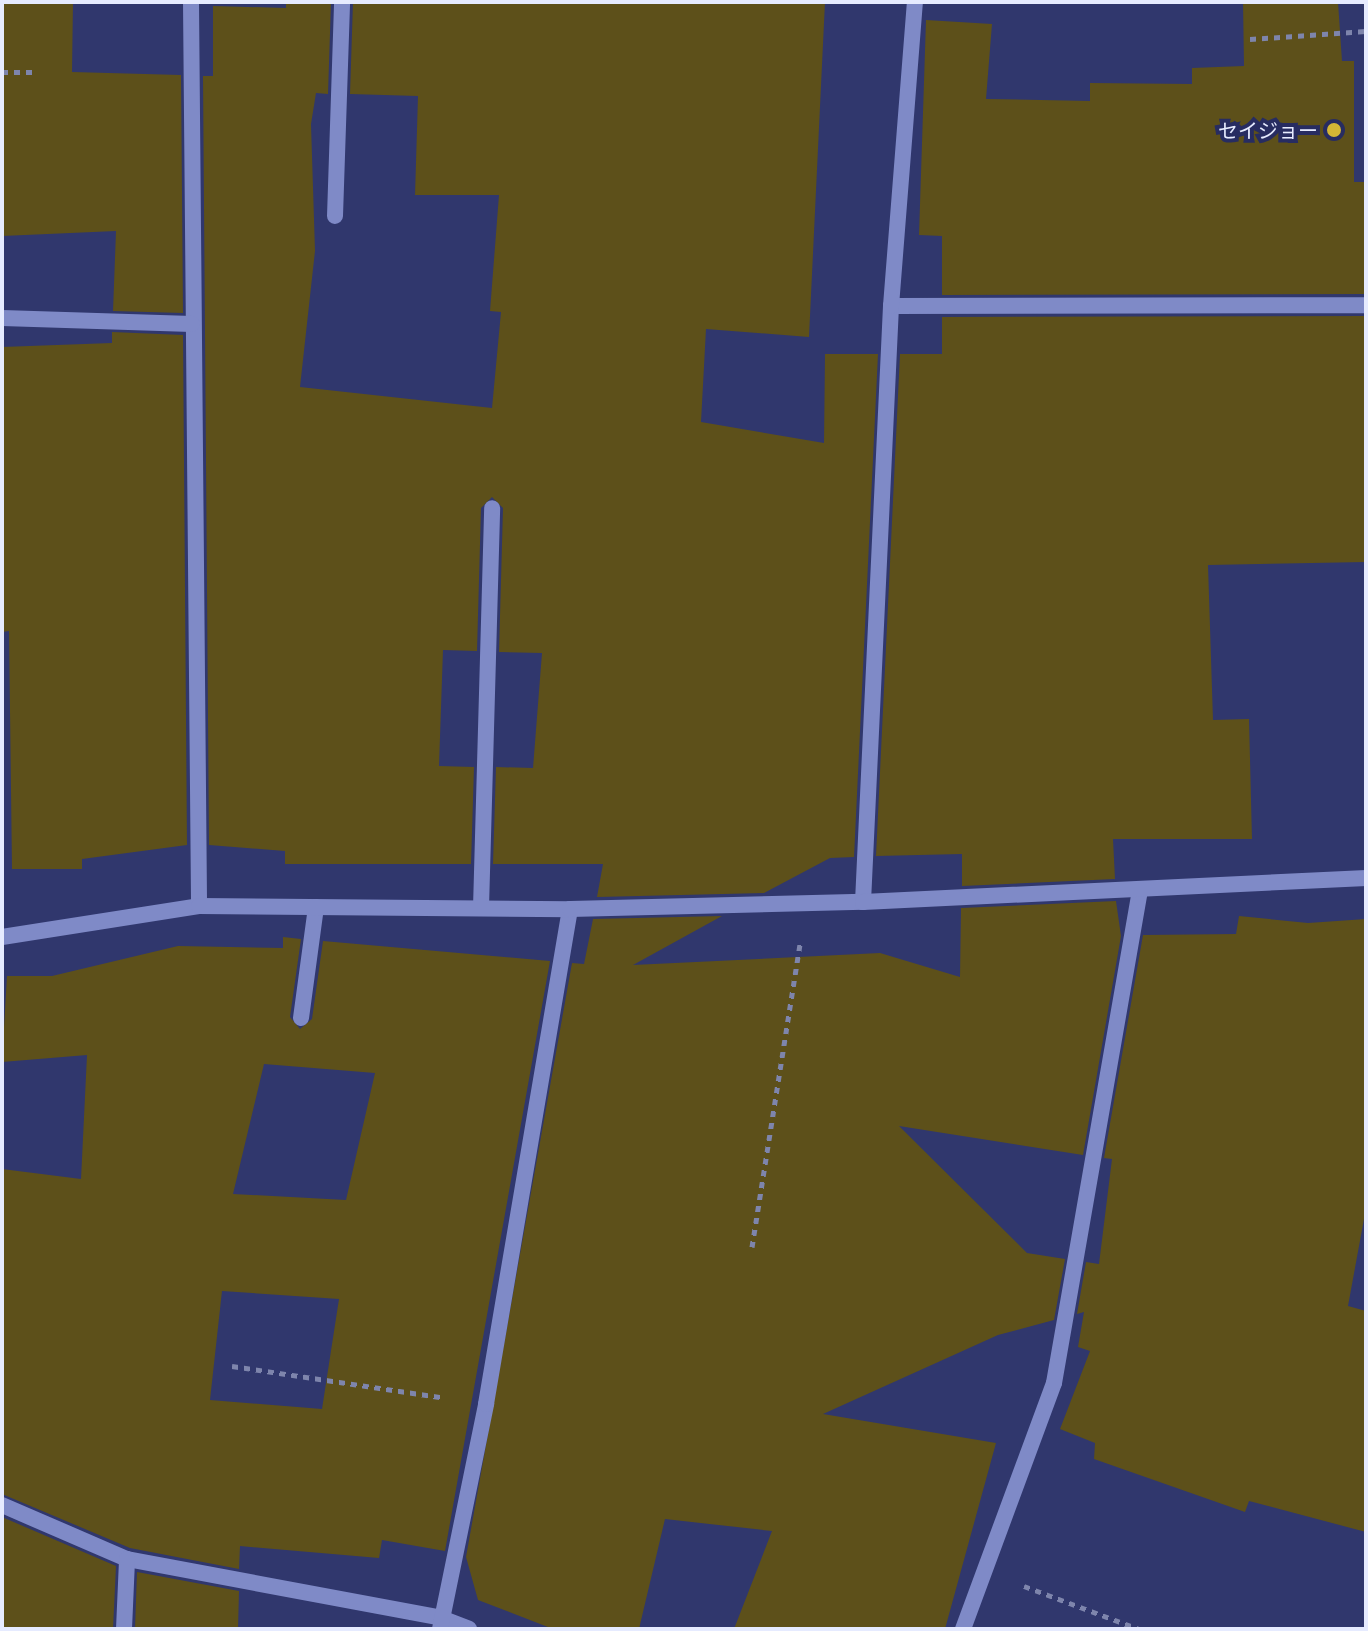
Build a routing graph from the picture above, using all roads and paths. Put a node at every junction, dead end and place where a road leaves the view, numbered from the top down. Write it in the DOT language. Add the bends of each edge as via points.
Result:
graph roads {
  1 [pos="191,2"];
  2 [pos="342,2"];
  3 [pos="915,2"];
  4 [pos="1366,31"];
  5 [pos="1250,39"];
  6 [pos="2,72"];
  7 [pos="33,72"];
  8 [pos="335,216"];
  9 [pos="1366,305"];
  10 [pos="891,306"];
  11 [pos="2,318"];
  12 [pos="192,324"];
  13 [pos="492,508"];
  14 [pos="1366,878"];
  15 [pos="1140,890"];
  16 [pos="863,902"];
  17 [pos="807,903"];
  18 [pos="199,906"];
  19 [pos="316,907"];
  20 [pos="481,908"];
  21 [pos="570,909"];
  22 [pos="2,937"];
  23 [pos="301,1018"];
  24 [pos="752,1247"];
  25 [pos="232,1366"];
  26 [pos="486,1404"];
  27 [pos="2,1505"];
  28 [pos="127,1559"];
  29 [pos="984,1572"];
  30 [pos="440,1624"];
  31 [pos="124,1629"];
  32 [pos="469,1629"];
  33 [pos="963,1629"];
  34 [pos="1139,1629"];
  1 -- 12 [label="street"];
  2 -- 8 [label="street"];
  3 -- 10 [label="street"];
  4 -- 5 [label="path"];
  6 -- 7 [label="path"];
  9 -- 10 [label="street"];
  10 -- 16 [label="street"];
  11 -- 12 [label="street"];
  12 -- 18 [label="street"];
  13 -- 20 [label="street"];
  14 -- 15 [label="street"];
  15 -- 16 [label="street"];
  15 -- 29 [label="street" via="1054,1383"];
  16 -- 17 [label="street"];
  17 -- 21 [label="street"];
  17 -- 24 [label="path"];
  18 -- 19 [label="street"];
  18 -- 22 [label="street"];
  19 -- 20 [label="street"];
  19 -- 23 [label="street"];
  20 -- 21 [label="street"];
  21 -- 26 [label="street"];
  25 -- 26 [label="path"];
  26 -- 30 [label="street"];
  27 -- 28 [label="street"];
  28 -- 30 [label="street"];
  28 -- 31 [label="street"];
  29 -- 33 [label="street"];
  29 -- 34 [label="path"];
  30 -- 32 [label="street"];
}
